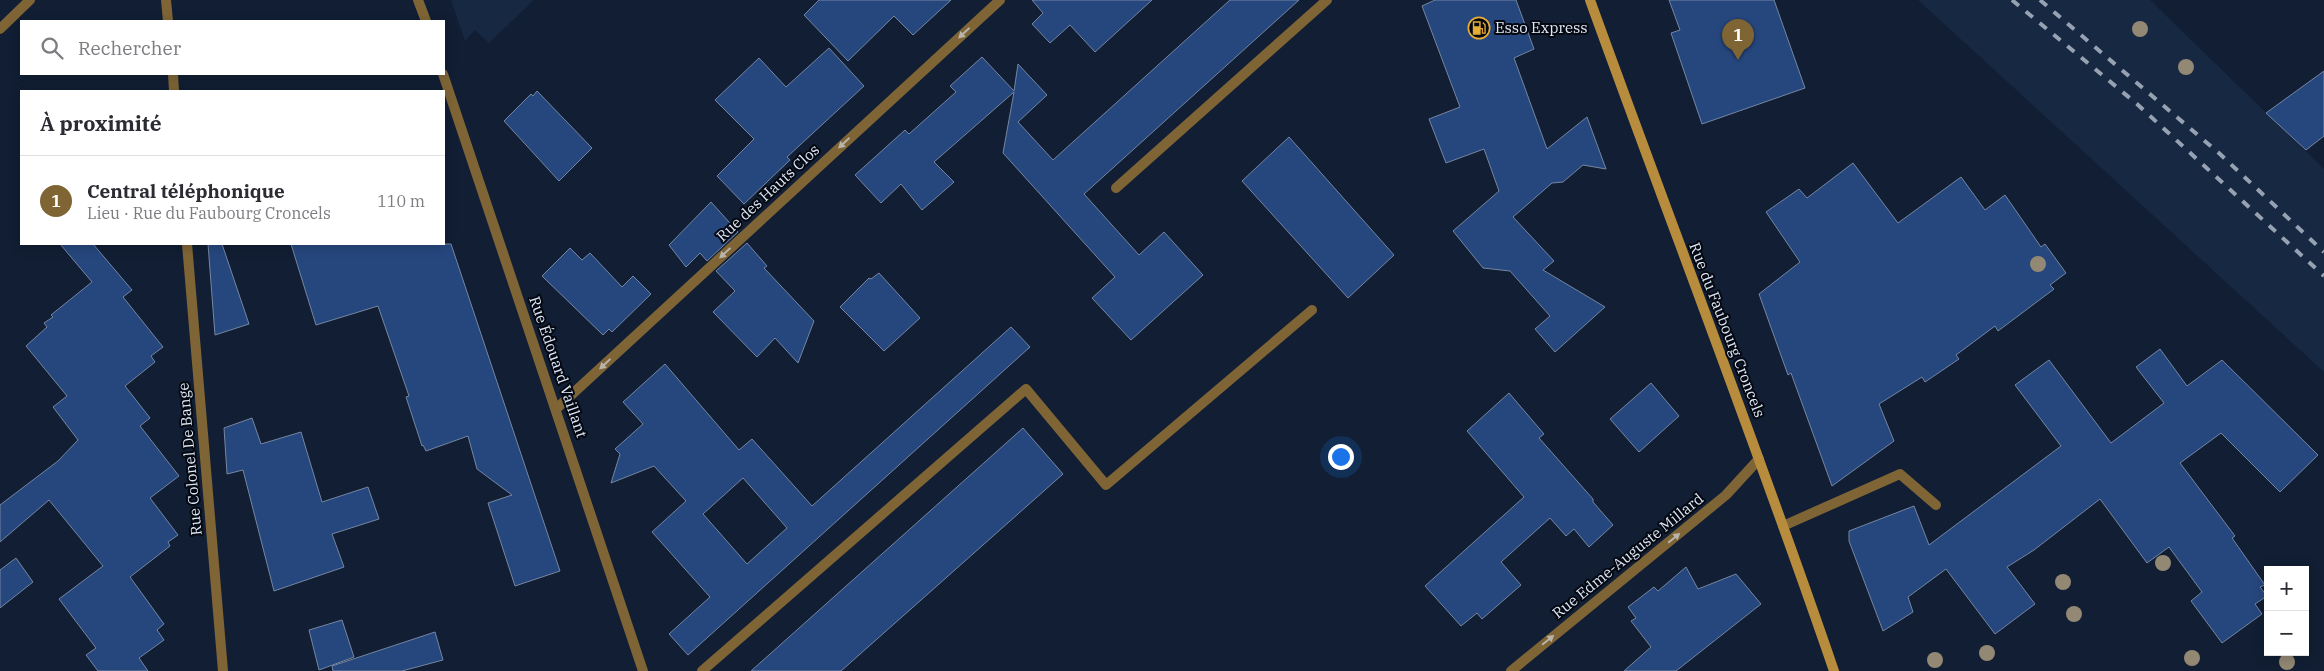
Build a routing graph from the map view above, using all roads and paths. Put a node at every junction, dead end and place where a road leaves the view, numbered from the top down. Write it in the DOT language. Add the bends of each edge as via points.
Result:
graph roads {
  1 [pos="30,0"];
  2 [pos="166,0"];
  3 [pos="418,0"];
  4 [pos="1000,0"];
  5 [pos="1327,0"];
  6 [pos="1590,0"];
  7 [pos="168,20"];
  8 [pos="426,20"];
  9 [pos="0,29"];
  10 [pos="173,75"];
  11 [pos="443,75"];
  12 [pos="174,90"];
  13 [pos="1116,188"];
  14 [pos="187,245"];
  15 [pos="1312,310"];
  16 [pos="556,409"];
  17 [pos="1759,460"];
  18 [pos="1936,505"];
  19 [pos="1783,526"];
  20 [pos="641,670"];
  21 [pos="223,671"];
  22 [pos="702,671"];
  23 [pos="1510,671"];
  24 [pos="1834,671"];
  1 -- 9 [label="street"];
  2 -- 7 [label="street"];
  3 -- 8 [label="street"];
  4 -- 16 [label="street, Rue des Hauts Clos, one-way"];
  5 -- 13 [label="street"];
  6 -- 17 [label="main road, Rue du Faubourg Croncels"];
  10 -- 12 [label="street"];
  11 -- 16 [label="street, Rue Édouard Vaillant"];
  14 -- 21 [label="street, Rue Colonel De Bange"];
  15 -- 22 [label="street" via="1106,485 1026,389"];
  16 -- 20 [label="street, Rue Édouard Vaillant"];
  17 -- 19 [label="main road, Rue du Faubourg Croncels"];
  23 -- 17 [label="street, Rue Edme-Auguste Millard, one-way" via="1726,495"];
  18 -- 19 [label="street" via="1900,474"];
  19 -- 24 [label="main road, Rue du Faubourg Croncels"];
}
